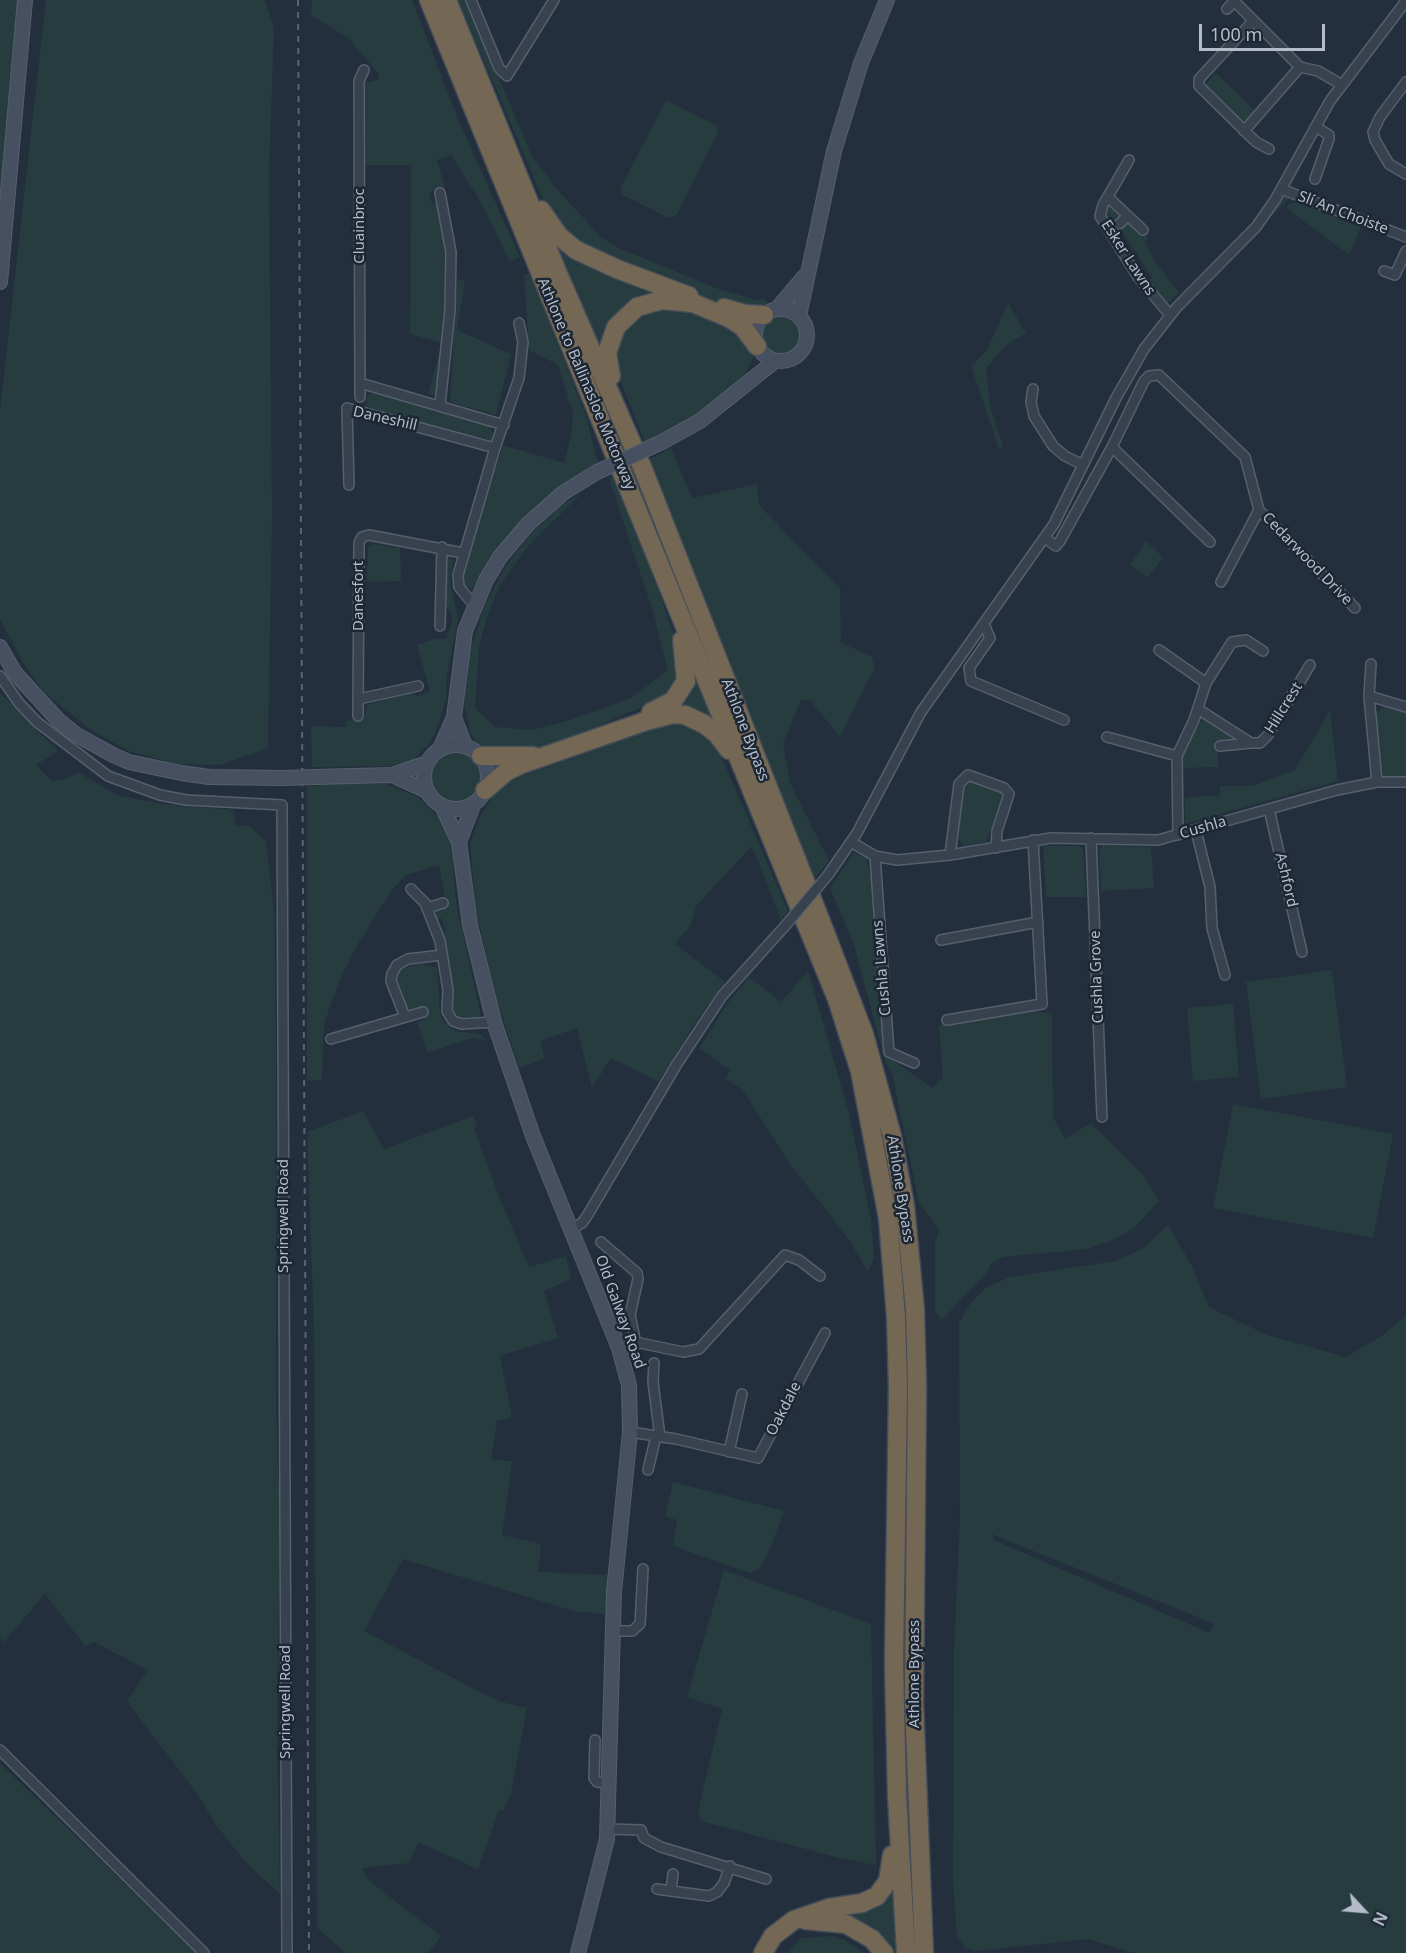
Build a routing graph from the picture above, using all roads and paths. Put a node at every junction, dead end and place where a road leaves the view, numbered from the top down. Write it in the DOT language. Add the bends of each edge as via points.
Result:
graph roads {
  1 [pos="25,0"];
  2 [pos="429,0"];
  3 [pos="447,0"];
  4 [pos="471,0"];
  5 [pos="554,0"];
  6 [pos="887,0"];
  7 [pos="1406,1"];
  8 [pos="1227,9"];
  9 [pos="1253,21"];
  10 [pos="1300,68"];
  11 [pos="364,70"];
  12 [pos="1406,82"];
  13 [pos="1342,84"];
  14 [pos="1316,127"];
  15 [pos="1244,130"];
  16 [pos="1269,149"];
  17 [pos="1129,160"];
  18 [pos="518,172"];
  19 [pos="1406,174"];
  20 [pos="1315,179"];
  21 [pos="1281,189"];
  22 [pos="440,193"];
  23 [pos="1108,197"];
  24 [pos="1128,216"];
  25 [pos="1119,224"];
  26 [pos="1143,230"];
  27 [pos="1405,235"];
  28 [pos="1406,251"];
  29 [pos="1384,271"];
  30 [pos="806,276"];
  31 [pos="0,282"];
  32 [pos="770,312"];
  33 [pos="1170,315"];
  34 [pos="799,316"];
  35 [pos="519,323"];
  36 [pos="758,348"];
  37 [pos="775,361"];
  38 [pos="360,383"];
  39 [pos="745,384"];
  40 [pos="1033,389"];
  41 [pos="360,398"];
  42 [pos="440,405"];
  43 [pos="504,425"];
  44 [pos="1112,447"];
  45 [pos="495,448"];
  46 [pos="1083,465"];
  47 [pos="643,470"];
  48 [pos="349,486"];
  49 [pos="1259,510"];
  50 [pos="1045,538"];
  51 [pos="1210,542"];
  52 [pos="442,547"];
  53 [pos="463,553"];
  54 [pos="1221,582"];
  55 [pos="474,604"];
  56 [pos="1355,608"];
  57 [pos="678,612"];
  58 [pos="984,624"];
  59 [pos="440,626"];
  60 [pos="0,647"];
  61 [pos="1159,650"];
  62 [pos="1263,651"];
  63 [pos="1371,664"];
  64 [pos="1310,665"];
  65 [pos="0,676"];
  66 [pos="1206,682"];
  67 [pos="418,686"];
  68 [pos="1369,696"];
  69 [pos="359,699"];
  70 [pos="1406,707"];
  71 [pos="1198,709"];
  72 [pos="358,716"];
  73 [pos="454,717"];
  74 [pos="1063,721"];
  75 [pos="1107,737"];
  76 [pos="1251,743"];
  77 [pos="1220,746"];
  78 [pos="440,749"];
  79 [pos="473,751"];
  80 [pos="1177,756"];
  81 [pos="427,763"];
  82 [pos="743,769"];
  83 [pos="392,775"];
  84 [pos="1377,782"];
  85 [pos="1406,782"];
  86 [pos="427,790"];
  87 [pos="480,797"];
  88 [pos="442,806"];
  89 [pos="1269,809"];
  90 [pos="1196,831"];
  91 [pos="1178,835"];
  92 [pos="1091,838"];
  93 [pos="1034,840"];
  94 [pos="459,842"];
  95 [pos="851,842"];
  96 [pos="996,848"];
  97 [pos="950,855"];
  98 [pos="875,856"];
  99 [pos="411,889"];
  100 [pos="443,903"];
  101 [pos="428,908"];
  102 [pos="1038,922"];
  103 [pos="941,939"];
  104 [pos="1302,952"];
  105 [pos="442,955"];
  106 [pos="1225,975"];
  107 [pos="423,1012"];
  108 [pos="405,1017"];
  109 [pos="947,1020"];
  110 [pos="494,1022"];
  111 [pos="331,1038"];
  112 [pos="914,1063"];
  113 [pos="1102,1117"];
  114 [pos="571,1229"];
  115 [pos="601,1242"];
  116 [pos="820,1275"];
  117 [pos="825,1333"];
  118 [pos="636,1344"];
  119 [pos="619,1348"];
  120 [pos="654,1363"];
  121 [pos="742,1394"];
  122 [pos="630,1432"];
  123 [pos="658,1437"];
  124 [pos="729,1452"];
  125 [pos="648,1470"];
  126 [pos="643,1569"];
  127 [pos="612,1631"];
  128 [pos="595,1740"];
  129 [pos="0,1750"];
  130 [pos="609,1783"];
  131 [pos="897,1796"];
  132 [pos="608,1829"];
  133 [pos="730,1866"];
  134 [pos="673,1874"];
  135 [pos="766,1879"];
  136 [pos="920,1881"];
  137 [pos="657,1889"];
  138 [pos="671,1891"];
  139 [pos="794,1920"];
  140 [pos="204,1953"];
  141 [pos="287,1953"];
  142 [pos="578,1953"];
  143 [pos="763,1953"];
  144 [pos="884,1953"];
  145 [pos="906,1953"];
  146 [pos="924,1953"];
  147 [pos="934,1953"];
  1 -- 31 [label="main road"];
  2 -- 57 [label="highway, Athlone to Ballinasloe Motorway"];
  3 -- 18 [label="highway, Athlone to Ballinasloe Motorway"];
  4 -- 5 [label="street" via="499,68 507,76"];
  6 -- 30 [label="main road" via="861,63 834,151"];
  7 -- 13 [label="street"];
  8 -- 9 [label="street" via="1234,1"];
  9 -- 10 [label="street"];
  9 -- 15 [label="street" via="1199,79 1203,92"];
  10 -- 13 [label="street" via="1318,71"];
  10 -- 15 [label="street"];
  11 -- 38 [label="street, Cluainbroc" via="359,81"];
  12 -- 19 [label="street" via="1375,126 1375,140 1391,166"];
  13 -- 14 [label="street"];
  14 -- 20 [label="street" via="1329,135 1329,140"];
  14 -- 21 [label="street"];
  15 -- 16 [label="street"];
  17 -- 23 [label="street, Esker Lawns"];
  18 -- 32 [label="highway" via="550,225 576,250 712,304 745,314"];
  18 -- 47 [label="highway, Athlone to Ballinasloe Motorway"];
  21 -- 27 [label="street, Slí An Choiste"];
  21 -- 33 [label="street" via="1256,227"];
  22 -- 42 [label="street" via="451,252 450,310"];
  23 -- 24 [label="street, Esker Lawns"];
  23 -- 33 [label="street, Esker Lawns" via="1100,212 1101,219 1138,277"];
  24 -- 25 [label="street, Esker Lawns"];
  24 -- 26 [label="street, Esker Lawns"];
  28 -- 29 [label="street" via="1395,276"];
  30 -- 32 [label="main road"];
  30 -- 34 [label="main road"];
  32 -- 34 [label="main road" via="786,309"];
  32 -- 36 [label="main road" via="755,329"];
  33 -- 46 [label="street" via="1131,369"];
  34 -- 37 [label="main road" via="805,326 804,346 794,358"];
  35 -- 43 [label="street" via="522,359"];
  36 -- 37 [label="main road"];
  36 -- 39 [label="main road"];
  36 -- 47 [label="highway" via="743,327 693,303 662,300 637,307 625,316 616,327 606,360 634,430"];
  37 -- 39 [label="main road"];
  38 -- 41 [label="street, Cluainbroc"];
  38 -- 42 [label="street"];
  39 -- 55 [label="main road, bridge" via="700,421 563,493 527,525 500,557"];
  40 -- 46 [label="street" via="1030,402 1034,416 1053,446"];
  42 -- 43 [label="street"];
  43 -- 45 [label="street"];
  44 -- 49 [label="street, Cedarwood Drive" via="1144,381 1149,376 1163,376 1245,457"];
  44 -- 50 [label="street" via="1060,541 1056,546"];
  44 -- 51 [label="street"];
  45 -- 48 [label="street, Daneshill" via="347,408"];
  45 -- 53 [label="street"];
  46 -- 50 [label="street"];
  47 -- 136 [label="highway, Athlone Bypass" via="864,1034 899,1167 915,1310 914,1703"];
  49 -- 54 [label="street, Cedarwood Drive"];
  49 -- 56 [label="street, Cedarwood Drive"];
  50 -- 58 [label="street"];
  52 -- 53 [label="street, Danesfort"];
  52 -- 59 [label="street"];
  52 -- 69 [label="street, Danesfort" via="362,537"];
  53 -- 55 [label="street" via="458,585"];
  55 -- 73 [label="main road" via="459,658"];
  57 -- 79 [label="highway" via="687,671 681,691 673,700 658,710 539,755 517,758"];
  57 -- 82 [label="highway, Athlone to Ballinasloe Motorway"];
  58 -- 74 [label="street" via="990,638 969,668 970,681"];
  58 -- 95 [label="street" via="921,712"];
  60 -- 83 [label="main road, bridge" via="37,700 75,734 113,755 190,775"];
  61 -- 66 [label="street"];
  62 -- 66 [label="street" via="1246,640 1232,642"];
  63 -- 68 [label="street"];
  64 -- 76 [label="street, Hillcrest" via="1268,735 1260,743"];
  65 -- 141 [label="street, Springwell Road" via="37,722 108,776 186,800 282,805"];
  66 -- 71 [label="street"];
  67 -- 69 [label="street"];
  68 -- 70 [label="street"];
  68 -- 84 [label="street"];
  69 -- 72 [label="street, Danesfort"];
  71 -- 76 [label="street, Hillcrest"];
  71 -- 80 [label="street"];
  73 -- 78 [label="main road"];
  73 -- 79 [label="main road"];
  75 -- 80 [label="street"];
  76 -- 77 [label="street, Hillcrest"];
  78 -- 79 [label="main road" via="451,745"];
  78 -- 81 [label="main road"];
  79 -- 87 [label="main road" via="488,777"];
  80 -- 91 [label="street"];
  81 -- 83 [label="main road"];
  81 -- 86 [label="main road"];
  82 -- 87 [label="highway" via="717,734 696,719 673,714 522,764 507,771"];
  82 -- 131 [label="highway, Athlone Bypass" via="840,1009 860,1071 885,1196 898,1387 894,1652"];
  83 -- 86 [label="main road"];
  84 -- 85 [label="street, Cushla"];
  84 -- 89 [label="street, Cushla"];
  86 -- 88 [label="main road"];
  87 -- 88 [label="main road" via="456,809"];
  87 -- 94 [label="main road"];
  88 -- 94 [label="main road"];
  89 -- 90 [label="street, Cushla"];
  89 -- 104 [label="street, Ashford"];
  90 -- 91 [label="street, Cushla"];
  90 -- 106 [label="street" via="1210,887 1212,928"];
  91 -- 92 [label="street, Cushla" via="1158,840"];
  92 -- 93 [label="street, Cushla"];
  92 -- 113 [label="street, Cushla Grove"];
  93 -- 96 [label="street, Cushla"];
  93 -- 102 [label="street"];
  94 -- 110 [label="main road, Old Galway Road" via="470,925"];
  95 -- 98 [label="street, Cushla"];
  95 -- 114 [label="street, bridge" via="828,875 722,996 587,1216"];
  96 -- 97 [label="street, Cushla"];
  96 -- 97 [label="street" via="997,831 1009,794 1004,788 968,776 959,784"];
  97 -- 98 [label="street, Cushla" via="897,860"];
  98 -- 112 [label="street, Cushla Lawns" via="889,1052"];
  99 -- 101 [label="street"];
  100 -- 101 [label="street"];
  101 -- 105 [label="street"];
  102 -- 103 [label="street"];
  102 -- 109 [label="street" via="1042,1008"];
  105 -- 108 [label="street" via="408,959 397,965 391,981"];
  105 -- 110 [label="street" via="447,1011 453,1022"];
  107 -- 108 [label="street"];
  108 -- 111 [label="street"];
  110 -- 114 [label="main road, Old Galway Road" via="519,1099"];
  114 -- 119 [label="main road, Old Galway Road"];
  115 -- 118 [label="street" via="637,1273 630,1315"];
  116 -- 118 [label="street" via="785,1255 699,1349 683,1352"];
  117 -- 124 [label="street, Oakdale" via="759,1457 752,1459"];
  118 -- 119 [label="street"];
  119 -- 122 [label="main road, Old Galway Road" via="629,1385"];
  120 -- 123 [label="street" via="652,1382"];
  121 -- 124 [label="street"];
  122 -- 123 [label="street, Oakdale"];
  122 -- 127 [label="main road, Old Galway Road"];
  123 -- 124 [label="street, Oakdale"];
  123 -- 125 [label="street"];
  126 -- 127 [label="street" via="640,1624 632,1631"];
  127 -- 130 [label="main road, Old Galway Road"];
  128 -- 130 [label="street" via="594,1778"];
  129 -- 140 [label="street"];
  130 -- 132 [label="main road, Old Galway Road"];
  131 -- 139 [label="highway" via="891,1866 884,1889 862,1903 829,1908"];
  131 -- 145 [label="highway, Athlone Bypass"];
  132 -- 133 [label="street" via="641,1830 644,1838 661,1847"];
  132 -- 142 [label="main road, Old Galway Road"];
  133 -- 135 [label="street"];
  133 -- 138 [label="street" via="726,1879 713,1894"];
  134 -- 138 [label="street"];
  136 -- 146 [label="highway, Athlone Bypass"];
  136 -- 147 [label="highway"];
  137 -- 138 [label="street"];
  139 -- 143 [label="highway" via="773,1936"];
  139 -- 144 [label="highway" via="846,1924 872,1939"];
}
